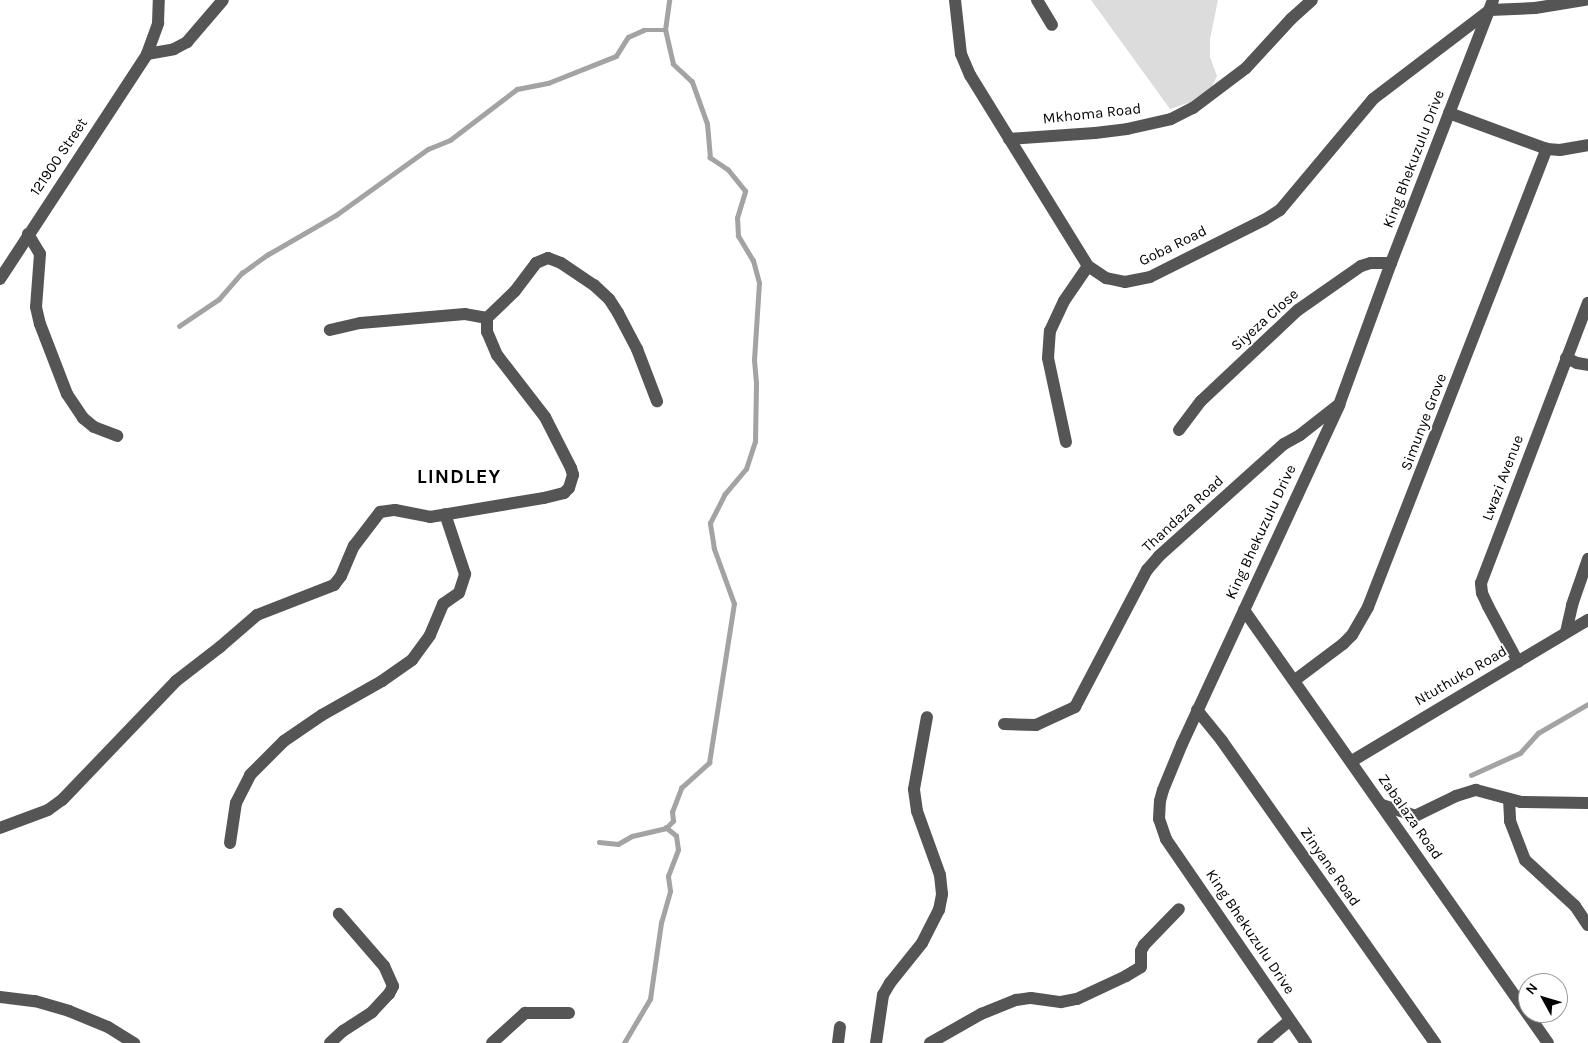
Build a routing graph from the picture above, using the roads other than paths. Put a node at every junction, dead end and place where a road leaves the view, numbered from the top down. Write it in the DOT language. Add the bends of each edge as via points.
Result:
graph roads {
  1 [pos="159,0"];
  2 [pos="224,0"];
  3 [pos="956,0"];
  4 [pos="1037,0"];
  5 [pos="1312,0"];
  6 [pos="1585,0"];
  7 [pos="1491,5"];
  8 [pos="1052,25"];
  9 [pos="147,54"];
  10 [pos="1449,112"];
  11 [pos="1009,139"];
  12 [pos="1588,145"];
  13 [pos="1547,149"];
  14 [pos="28,234"];
  15 [pos="1391,263"];
  16 [pos="1088,266"];
  17 [pos="0,279"];
  18 [pos="1588,303"];
  19 [pos="487,318"];
  20 [pos="330,330"];
  21 [pos="1566,358"];
  22 [pos="1588,365"];
  23 [pos="657,402"];
  24 [pos="1339,405"];
  25 [pos="1179,430"];
  26 [pos="117,436"];
  27 [pos="1066,442"];
  28 [pos="445,514"];
  29 [pos="1588,559"];
  30 [pos="1244,610"];
  31 [pos="1588,620"];
  32 [pos="1566,632"];
  33 [pos="1518,662"];
  34 [pos="1295,680"];
  35 [pos="1197,710"];
  36 [pos="927,717"];
  37 [pos="1004,724"];
  38 [pos="1352,761"];
  39 [pos="1509,799"];
  40 [pos="1588,803"];
  41 [pos="1382,805"];
  42 [pos="0,828"];
  43 [pos="230,843"];
  44 [pos="1179,909"];
  45 [pos="339,914"];
  46 [pos="1588,926"];
  47 [pos="0,997"];
  48 [pos="569,1013"];
  49 [pos="1290,1020"];
  50 [pos="840,1027"];
  51 [pos="134,1043"];
  52 [pos="330,1043"];
  53 [pos="492,1043"];
  54 [pos="838,1043"];
  55 [pos="876,1043"];
  56 [pos="930,1043"];
  57 [pos="1262,1043"];
  58 [pos="1306,1043"];
  59 [pos="1435,1043"];
  60 [pos="1548,1043"];
  1 -- 9 [label="street, 121900 Street" via="158,23"];
  2 -- 9 [label="street" via="188,42 174,49"];
  3 -- 11 [label="street, Goba Road" via="963,60"];
  4 -- 8 [label="street"];
  5 -- 11 [label="street, Mkhoma Road" via="1246,68 1192,108 1171,119 1095,133"];
  6 -- 7 [label="street" via="1535,8"];
  7 -- 10 [label="street, King Bhekuzulu Drive"];
  7 -- 16 [label="street, Goba Road" via="1373,99 1288,203 1272,215 1144,279 1114,281 1098,275"];
  9 -- 14 [label="street, 121900 Street"];
  10 -- 13 [label="street"];
  10 -- 15 [label="street, King Bhekuzulu Drive"];
  11 -- 16 [label="street, Goba Road"];
  12 -- 13 [label="street"];
  13 -- 34 [label="street, Simunye Grove" via="1368,607 1347,639 1333,653"];
  14 -- 17 [label="street, 121900 Street"];
  14 -- 26 [label="street" via="40,254 36,307 40,324 67,394 83,418 94,427"];
  15 -- 24 [label="street, King Bhekuzulu Drive"];
  15 -- 25 [label="street, Siyeza Close" via="1361,266 1298,310 1200,401"];
  16 -- 27 [label="street" via="1064,301 1050,330 1048,358"];
  18 -- 21 [label="street, Lwazi Avenue"];
  19 -- 20 [label="street" via="445,315 360,323"];
  19 -- 23 [label="street" via="515,292 536,264 548,258 561,264 594,285 614,306 637,349"];
  19 -- 28 [label="street" via="487,332 497,355 554,432 571,468 572,480 564,493"];
  21 -- 22 [label="street"];
  21 -- 33 [label="street, Lwazi Avenue" via="1481,583 1488,606"];
  24 -- 30 [label="street, King Bhekuzulu Drive"];
  24 -- 37 [label="street, Thandaza Road" via="1284,444 1162,552 1147,570 1075,707 1036,725"];
  28 -- 42 [label="street" via="430,517 401,510 380,512 354,546 342,576 334,585 257,615 176,682 62,800 48,810"];
  28 -- 43 [label="street" via="464,574 459,593 443,604 430,634 412,660 284,741 250,775 236,803"];
  29 -- 32 [label="street"];
  30 -- 34 [label="street, Zabalaza Road"];
  30 -- 35 [label="street, King Bhekuzulu Drive"];
  31 -- 32 [label="street, Ntuthuko Road"];
  32 -- 33 [label="street, Ntuthuko Road"];
  33 -- 38 [label="street, Ntuthuko Road"];
  34 -- 38 [label="street, Zabalaza Road"];
  35 -- 49 [label="street, King Bhekuzulu Drive" via="1163,790 1159,809 1162,828 1166,839"];
  35 -- 59 [label="street, Zinyane Road" via="1233,756"];
  36 -- 55 [label="street" via="914,789 917,811 940,875 940,910 922,944 883,995"];
  38 -- 41 [label="street, Zabalaza Road"];
  39 -- 40 [label="street"];
  39 -- 41 [label="street" via="1476,790 1415,816"];
  39 -- 46 [label="street" via="1510,821 1525,860 1575,906"];
  41 -- 60 [label="street, Zabalaza Road"];
  44 -- 56 [label="street" via="1148,939 1141,951 1141,967 1126,976 1076,999 1061,1002 1031,998 1016,1000"];
  45 -- 52 [label="street" via="384,966 393,986 372,1012"];
  47 -- 51 [label="street" via="34,1001 69,1011"];
  48 -- 53 [label="street" via="525,1013"];
  49 -- 57 [label="street"];
  49 -- 58 [label="street, King Bhekuzulu Drive"];
  50 -- 54 [label="street"];
}
